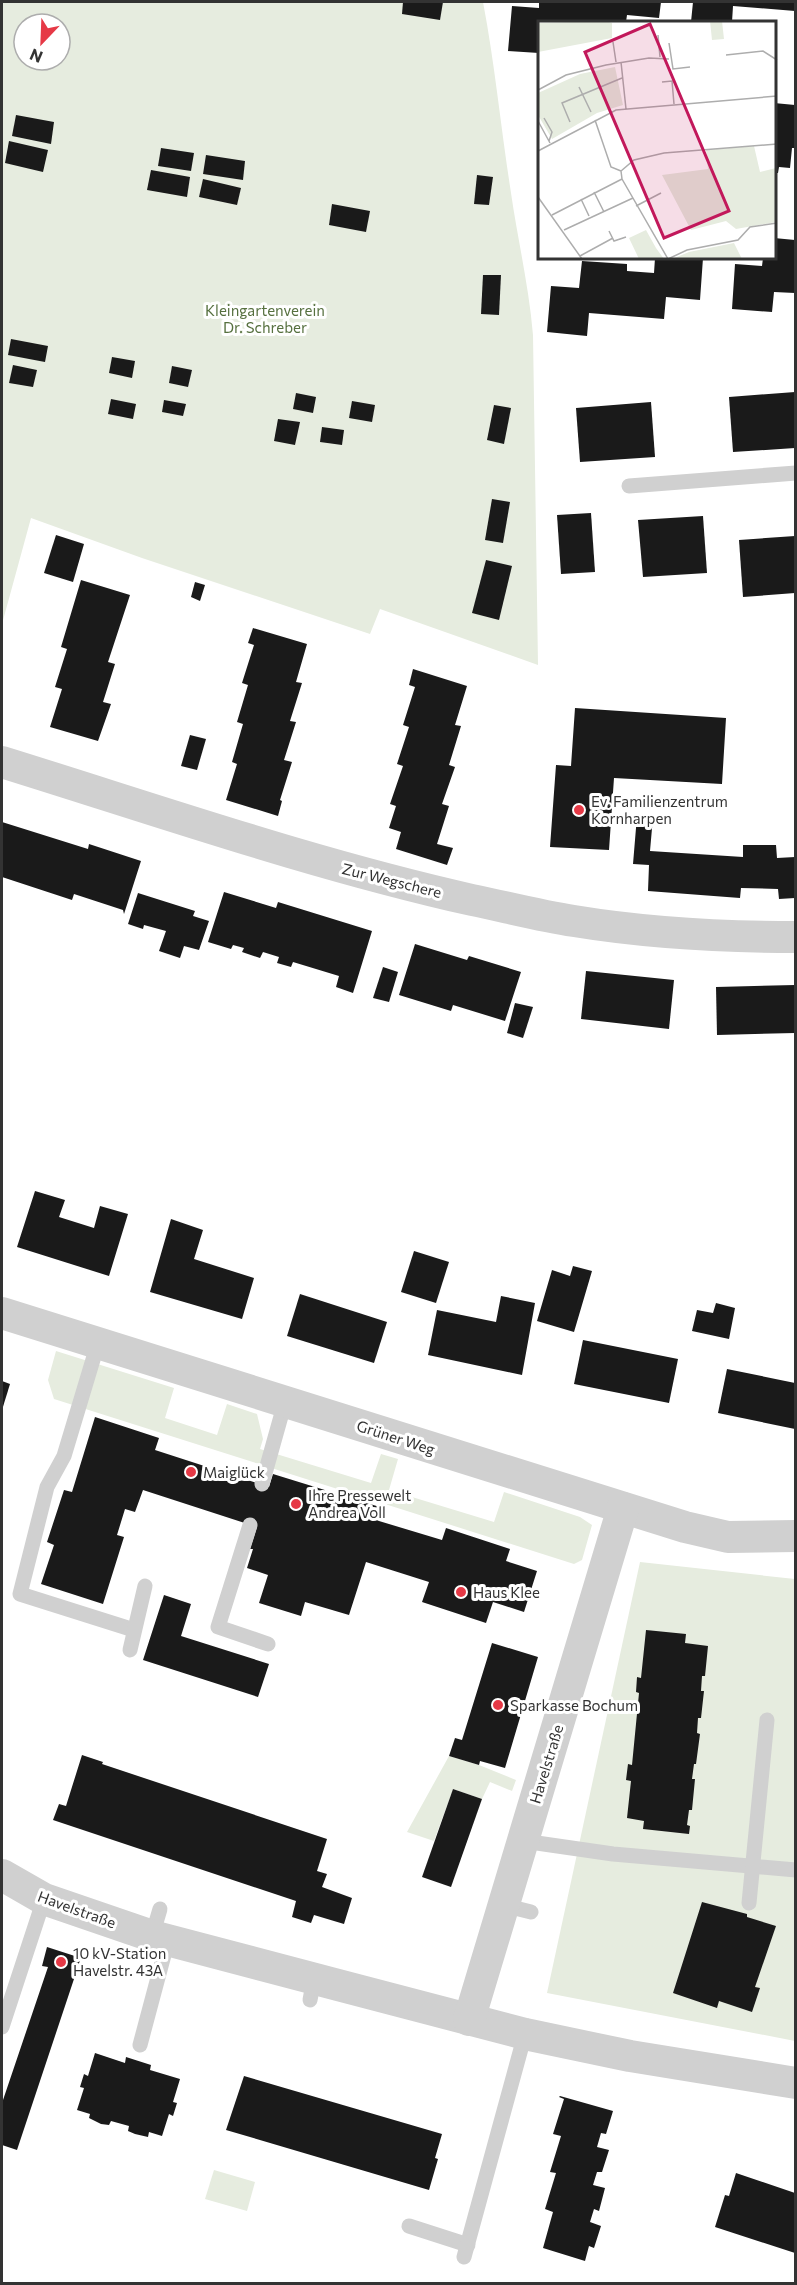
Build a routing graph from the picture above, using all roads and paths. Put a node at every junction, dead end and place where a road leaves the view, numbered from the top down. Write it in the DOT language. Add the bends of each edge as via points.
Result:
graph roads {
  1 [pos="795,473"];
  2 [pos="629,486"];
  3 [pos="2,762"];
  4 [pos="795,936"];
  5 [pos="2,1313"];
  6 [pos="98,1343"];
  7 [pos="285,1402"];
  8 [pos="262,1484"];
  9 [pos="623,1508"];
  10 [pos="250,1525"];
  11 [pos="795,1536"];
  12 [pos="145,1586"];
  13 [pos="134,1630"];
  14 [pos="268,1644"];
  15 [pos="130,1650"];
  16 [pos="767,1720"];
  17 [pos="523,1841"];
  18 [pos="752,1868"];
  19 [pos="795,1870"];
  20 [pos="2,1875"];
  21 [pos="44,1899"];
  22 [pos="749,1904"];
  23 [pos="160,1928"];
  24 [pos="469,2020"];
  25 [pos="2,2027"];
  26 [pos="525,2034"];
  27 [pos="140,2045"];
  28 [pos="795,2083"];
  29 [pos="409,2226"];
  1 -- 2 [label="lane"];
  3 -- 4 [label="street, Zur Wegschere" via="320,861 463,898 572,921 636,929"];
  5 -- 6 [label="street, Grüner Weg"];
  6 -- 7 [label="street, Grüner Weg"];
  6 -- 13 [label="lane" via="64,1456 47,1487 20,1594"];
  7 -- 8 [label="lane"];
  7 -- 9 [label="street, Grüner Weg"];
  9 -- 11 [label="street, Grüner Weg" via="728,1537"];
  9 -- 17 [label="street, Havelstraße"];
  10 -- 14 [label="lane" via="218,1627"];
  12 -- 13 [label="lane"];
  13 -- 15 [label="lane"];
  16 -- 18 [label="lane"];
  17 -- 18 [label="lane"];
  17 -- 24 [label="street, Havelstraße" via="517,1909"];
  18 -- 19 [label="lane"];
  18 -- 22 [label="lane"];
  20 -- 21 [label="street, Havelstraße"];
  21 -- 23 [label="street, Havelstraße"];
  21 -- 25 [label="lane"];
  23 -- 24 [label="street, Havelstraße" via="312,1989"];
  23 -- 27 [label="lane"];
  24 -- 26 [label="street, Havelstraße"];
  26 -- 28 [label="street, Havelstraße"];
  26 -- 29 [label="lane" via="466,2251"];
}
